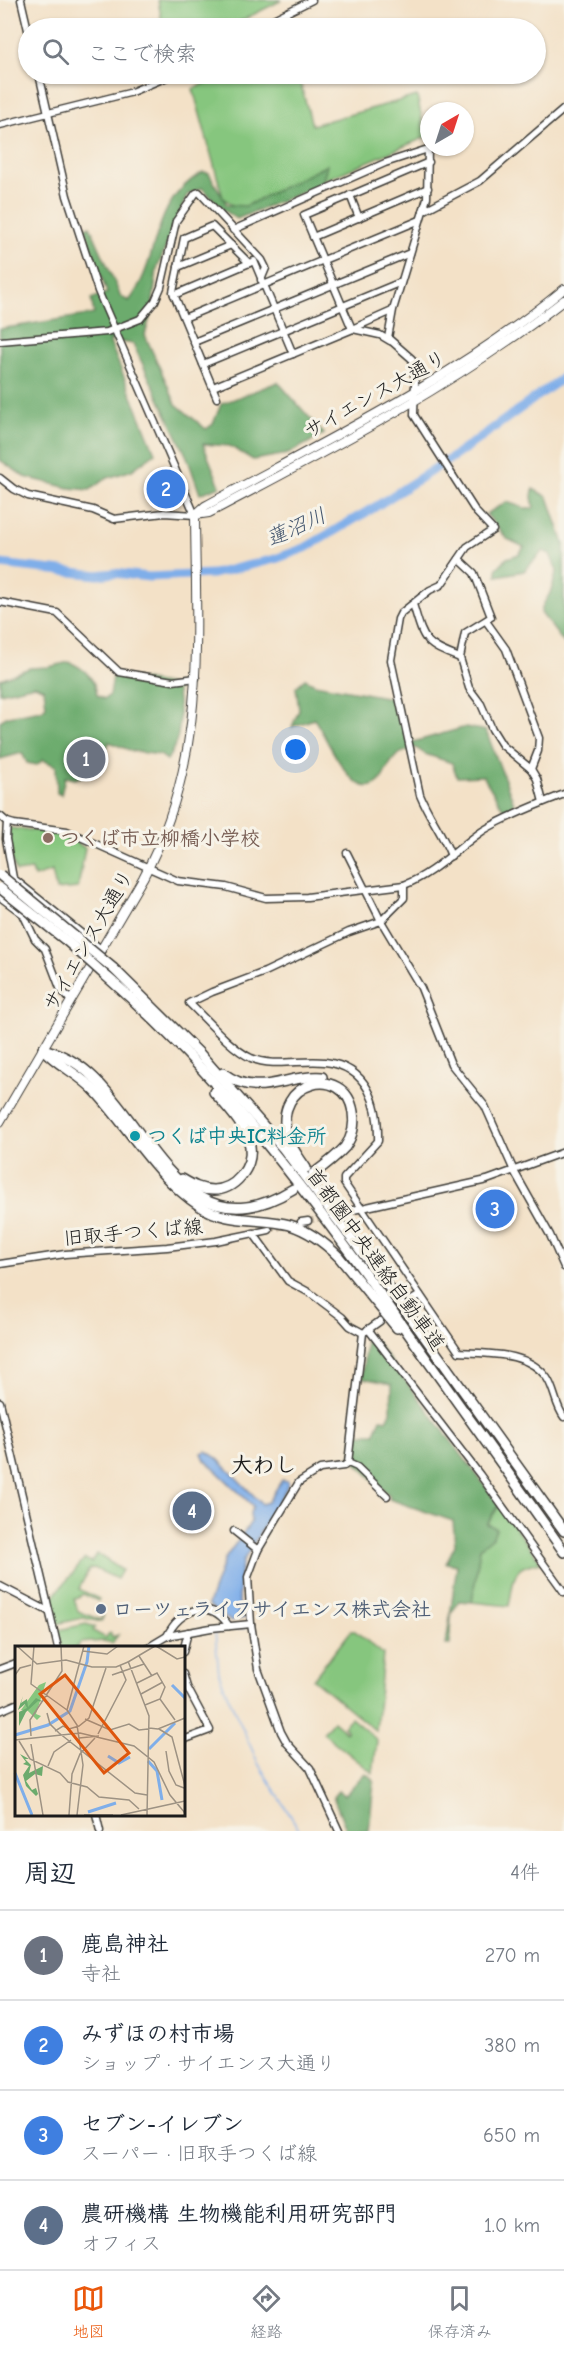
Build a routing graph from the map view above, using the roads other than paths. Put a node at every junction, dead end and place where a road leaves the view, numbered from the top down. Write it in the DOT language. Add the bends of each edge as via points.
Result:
graph roads {
  1 [pos="21,0"];
  2 [pos="312,0"];
  3 [pos="25,18"];
  4 [pos="275,18"];
  5 [pos="41,84"];
  6 [pos="150,84"];
  7 [pos="564,109"];
  8 [pos="48,114"];
  9 [pos="0,125"];
  10 [pos="429,162"];
  11 [pos="428,188"];
  12 [pos="350,195"];
  13 [pos="423,211"];
  14 [pos="358,218"];
  15 [pos="420,220"];
  16 [pos="233,230"];
  17 [pos="313,237"];
  18 [pos="231,245"];
  19 [pos="410,252"];
  20 [pos="323,260"];
  21 [pos="249,263"];
  22 [pos="178,267"];
  23 [pos="263,282"];
  24 [pos="401,282"];
  25 [pos="333,284"];
  26 [pos="564,290"];
  27 [pos="174,295"];
  28 [pos="564,300"];
  29 [pos="342,306"];
  30 [pos="274,309"];
  31 [pos="392,311"];
  32 [pos="184,318"];
  33 [pos="352,329"];
  34 [pos="114,330"];
  35 [pos="283,331"];
  36 [pos="0,342"];
  37 [pos="194,342"];
  38 [pos="390,342"];
  39 [pos="293,354"];
  40 [pos="203,364"];
  41 [pos="213,387"];
  42 [pos="414,393"];
  43 [pos="217,398"];
  44 [pos="413,403"];
  45 [pos="0,478"];
  46 [pos="195,515"];
  47 [pos="459,559"];
  48 [pos="0,602"];
  49 [pos="413,604"];
  50 [pos="486,621"];
  51 [pos="460,658"];
  52 [pos="196,678"];
  53 [pos="531,769"];
  54 [pos="564,794"];
  55 [pos="543,802"];
  56 [pos="0,816"];
  57 [pos="7,822"];
  58 [pos="347,854"];
  59 [pos="451,856"];
  60 [pos="148,869"];
  61 [pos="0,875"];
  62 [pos="405,885"];
  63 [pos="0,888"];
  64 [pos="366,890"];
  65 [pos="33,894"];
  66 [pos="0,897"];
  67 [pos="19,911"];
  68 [pos="381,921"];
  69 [pos="102,950"];
  70 [pos="110,973"];
  71 [pos="144,997"];
  72 [pos="71,1001"];
  73 [pos="43,1049"];
  74 [pos="193,1060"];
  75 [pos="0,1122"];
  76 [pos="564,1152"];
  77 [pos="514,1171"];
  78 [pos="172,1175"];
  79 [pos="196,1202"];
  80 [pos="363,1208"];
  81 [pos="349,1211"];
  82 [pos="269,1230"];
  83 [pos="253,1233"];
  84 [pos="0,1264"];
  85 [pos="564,1267"];
  86 [pos="420,1295"];
  87 [pos="396,1297"];
  88 [pos="410,1301"];
  89 [pos="380,1322"];
  90 [pos="366,1331"];
  91 [pos="448,1390"];
  92 [pos="0,1402"];
  93 [pos="564,1417"];
  94 [pos="348,1463"];
  95 [pos="387,1496"];
  96 [pos="234,1531"];
  97 [pos="564,1531"];
  98 [pos="256,1548"];
  99 [pos="564,1552"];
  100 [pos="0,1586"];
  101 [pos="564,1592"];
  102 [pos="48,1611"];
  103 [pos="251,1624"];
  104 [pos="229,1626"];
  105 [pos="188,1632"];
  106 [pos="167,1636"];
  107 [pos="57,1646"];
  108 [pos="150,1646"];
  109 [pos="184,1648"];
  110 [pos="15,1663"];
  111 [pos="0,1669"];
  112 [pos="185,1687"];
  113 [pos="15,1704"];
  114 [pos="0,1711"];
  115 [pos="184,1740"];
  116 [pos="96,1816"];
  117 [pos="100,1831"];
  118 [pos="339,1831"];
  1 -- 3 [label="street"];
  2 -- 4 [label="street"];
  5 -- 8 [label="street"];
  6 -- 8 [label="street"];
  7 -- 13 [label="street" via="480,182"];
  8 -- 9 [label="street"];
  8 -- 34 [label="street" via="76,225"];
  10 -- 11 [label="street"];
  10 -- 12 [label="street"];
  10 -- 16 [label="street" via="428,149 385,163"];
  11 -- 13 [label="street"];
  11 -- 14 [label="street"];
  12 -- 14 [label="street"];
  12 -- 17 [label="street" via="304,215"];
  13 -- 15 [label="street"];
  14 -- 17 [label="street"];
  15 -- 19 [label="street"];
  15 -- 20 [label="street"];
  16 -- 23 [label="street" via="264,263"];
  16 -- 34 [label="street" via="196,193 176,221 155,301 140,320"];
  17 -- 20 [label="street"];
  18 -- 21 [label="street"];
  18 -- 22 [label="street"];
  18 -- 22 [label="street" via="212,226 184,238"];
  19 -- 24 [label="street"];
  19 -- 25 [label="street"];
  20 -- 23 [label="street"];
  20 -- 25 [label="street"];
  21 -- 23 [label="street" via="254,261"];
  21 -- 27 [label="street"];
  22 -- 27 [label="street"];
  23 -- 30 [label="street"];
  23 -- 32 [label="street"];
  24 -- 29 [label="street"];
  24 -- 31 [label="street"];
  25 -- 29 [label="street"];
  25 -- 30 [label="street"];
  26 -- 42 [label="main road, サイエンス大通り" via="495,342"];
  27 -- 32 [label="street"];
  28 -- 44 [label="main road, サイエンス大通り"];
  29 -- 33 [label="street"];
  29 -- 35 [label="street"];
  30 -- 35 [label="street"];
  30 -- 37 [label="street"];
  31 -- 33 [label="street"];
  31 -- 38 [label="street"];
  32 -- 37 [label="street"];
  33 -- 38 [label="street" via="380,335"];
  33 -- 39 [label="street"];
  34 -- 36 [label="street"];
  34 -- 46 [label="street"];
  35 -- 39 [label="street"];
  35 -- 40 [label="street"];
  37 -- 40 [label="street"];
  38 -- 42 [label="street" via="412,359"];
  39 -- 41 [label="street"];
  40 -- 41 [label="street"];
  41 -- 43 [label="street"];
  42 -- 44 [label="street"];
  42 -- 46 [label="main road, サイエンス大通り"];
  44 -- 46 [label="main road, サイエンス大通り" via="209,513"];
  44 -- 47 [label="street" via="414,415 441,458 476,513 493,530 467,547"];
  45 -- 46 [label="street" via="28,496 93,510 114,519 164,513"];
  46 -- 52 [label="main road, サイエンス大通り"];
  47 -- 49 [label="street" via="441,585"];
  47 -- 50 [label="street" via="474,573 480,586 491,617"];
  48 -- 52 [label="street" via="57,613 119,672 173,681"];
  49 -- 51 [label="street" via="426,641"];
  49 -- 59 [label="street" via="398,619 391,660 420,795"];
  50 -- 51 [label="street" via="465,633"];
  50 -- 53 [label="street" via="506,649 539,738"];
  51 -- 53 [label="street" via="469,688 502,745"];
  52 -- 60 [label="main road, サイエンス大通り" via="182,778"];
  53 -- 55 [label="street"];
  54 -- 55 [label="street"];
  55 -- 59 [label="street" via="501,820"];
  56 -- 57 [label="street"];
  57 -- 60 [label="street" via="67,831"];
  57 -- 65 [label="street" via="12,875"];
  58 -- 64 [label="street"];
  59 -- 62 [label="street" via="422,878"];
  60 -- 64 [label="street" via="178,881 226,887 266,898"];
  60 -- 69 [label="main road, サイエンス大通り"];
  61 -- 70 [label="highway, 首都圏中央連絡自動車道, bridge"];
  62 -- 64 [label="street"];
  62 -- 68 [label="street" via="404,898"];
  63 -- 70 [label="highway, 首都圏中央連絡自動車道, bridge"];
  64 -- 68 [label="street"];
  65 -- 67 [label="street"];
  65 -- 69 [label="street"];
  66 -- 67 [label="street"];
  67 -- 72 [label="street" via="45,949 60,988"];
  68 -- 77 [label="street" via="421,988 451,1064 485,1106"];
  68 -- 80 [label="street" via="189,1003 253,1059 326,1062 355,1074 365,1085 374,1100 378,1141 344,1178"];
  69 -- 72 [label="main road, サイエンス大通り"];
  70 -- 71 [label="highway, 首都圏中央連絡自動車道"];
  70 -- 74 [label="highway, 首都圏中央連絡自動車道"];
  71 -- 87 [label="highway, 首都圏中央連絡自動車道" via="283,1148"];
  71 -- 87 [label="highway" via="236,1082 257,1086 316,1077 344,1086 360,1113 358,1133 343,1155 314,1176 344,1147 354,1128 347,1098 331,1084 306,1085 294,1094 285,1116 288,1137 301,1160 375,1261"];
  72 -- 73 [label="main road, サイエンス大通り"];
  73 -- 75 [label="main road, サイエンス大通り"];
  73 -- 78 [label="highway" via="58,1053 93,1077"];
  73 -- 79 [label="highway" via="97,1093 162,1174"];
  74 -- 78 [label="highway" via="243,1129 250,1157 245,1172 224,1188 203,1189"];
  74 -- 91 [label="highway, 首都圏中央連絡自動車道" via="305,1191"];
  76 -- 77 [label="street"];
  77 -- 80 [label="street"];
  77 -- 85 [label="street"];
  78 -- 79 [label="highway" via="182,1186 205,1199 237,1206 270,1201 295,1190 268,1207 247,1211 228,1211"];
  79 -- 91 [label="highway" via="228,1217 290,1225 322,1241 351,1270"];
  80 -- 81 [label="street"];
  80 -- 86 [label="street"];
  82 -- 83 [label="street, 旧取手つくば線"];
  83 -- 84 [label="street, 旧取手つくば線" via="197,1244 65,1254"];
  83 -- 90 [label="street" via="288,1281 310,1293 350,1326"];
  86 -- 88 [label="street"];
  86 -- 93 [label="street" via="459,1352 521,1358 536,1366 548,1379 556,1406"];
  87 -- 97 [label="highway, 首都圏中央連絡自動車道"];
  89 -- 90 [label="street"];
  90 -- 94 [label="street"];
  90 -- 101 [label="street" via="480,1475"];
  91 -- 99 [label="highway, 首都圏中央連絡自動車道"];
  92 -- 102 [label="street"];
  94 -- 95 [label="street"];
  94 -- 98 [label="street" via="320,1469 299,1482"];
  96 -- 98 [label="street"];
  98 -- 103 [label="street" via="248,1577"];
  100 -- 102 [label="street"];
  102 -- 107 [label="street"];
  103 -- 104 [label="street"];
  103 -- 118 [label="street" via="258,1669 281,1732 310,1768"];
  104 -- 105 [label="street"];
  104 -- 106 [label="street" via="210,1609 202,1608 186,1615"];
  105 -- 106 [label="street"];
  105 -- 109 [label="street"];
  106 -- 108 [label="street"];
  110 -- 111 [label="street"];
  112 -- 115 [label="street" via="210,1730"];
  113 -- 114 [label="street"];
  116 -- 117 [label="street"];
}
